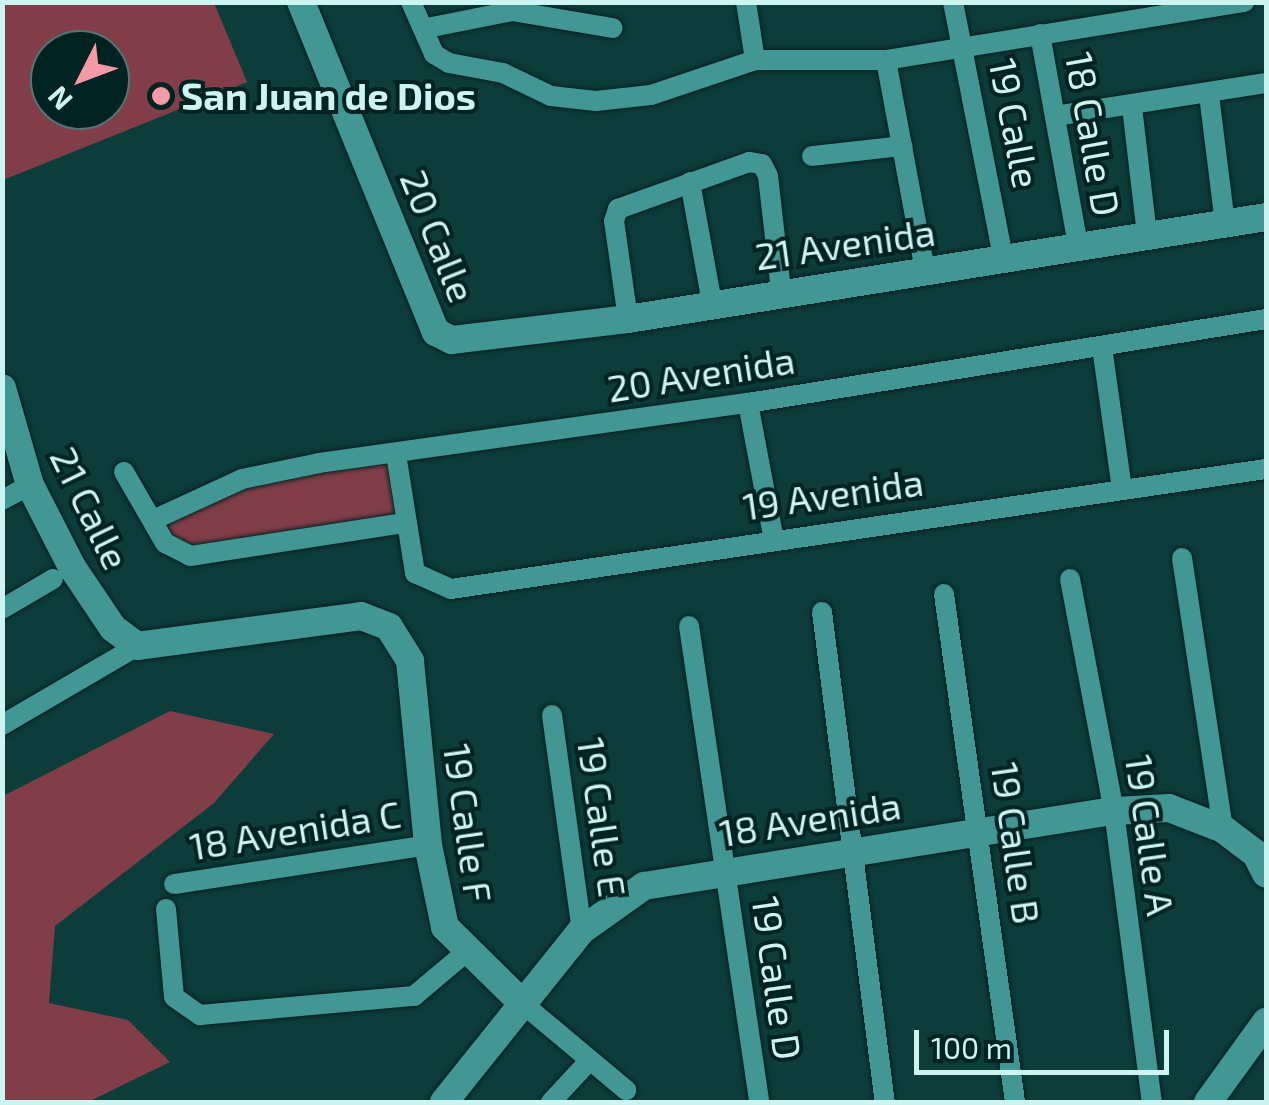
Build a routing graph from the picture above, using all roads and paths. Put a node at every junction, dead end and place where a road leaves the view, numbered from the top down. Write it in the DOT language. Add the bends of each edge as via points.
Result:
graph roads {
  1 [pos="301,2"];
  2 [pos="411,2"];
  3 [pos="746,2"];
  4 [pos="953,2"];
  5 [pos="1232,4"];
  6 [pos="510,7"];
  7 [pos="428,28"];
  8 [pos="613,28"];
  9 [pos="1040,34"];
  10 [pos="962,46"];
  11 [pos="755,60"];
  12 [pos="886,60"];
  13 [pos="1266,84"];
  14 [pos="1209,95"];
  15 [pos="1132,106"];
  16 [pos="1055,116"];
  17 [pos="902,146"];
  18 [pos="812,156"];
  19 [pos="690,182"];
  20 [pos="1266,217"];
  21 [pos="1224,223"];
  22 [pos="1147,235"];
  23 [pos="1078,246"];
  24 [pos="1003,258"];
  25 [pos="926,270"];
  26 [pos="781,290"];
  27 [pos="712,303"];
  28 [pos="628,319"];
  29 [pos="1266,319"];
  30 [pos="436,332"];
  31 [pos="1102,347"];
  32 [pos="2,388"];
  33 [pos="748,403"];
  34 [pos="396,454"];
  35 [pos="1266,469"];
  36 [pos="124,472"];
  37 [pos="30,485"];
  38 [pos="1122,490"];
  39 [pos="2,500"];
  40 [pos="153,520"];
  41 [pos="404,523"];
  42 [pos="774,540"];
  43 [pos="1182,558"];
  44 [pos="53,579"];
  45 [pos="1070,579"];
  46 [pos="944,594"];
  47 [pos="2,609"];
  48 [pos="822,612"];
  49 [pos="689,626"];
  50 [pos="137,646"];
  51 [pos="552,714"];
  52 [pos="2,725"];
  53 [pos="1114,811"];
  54 [pos="1223,829"];
  55 [pos="980,831"];
  56 [pos="428,845"];
  57 [pos="850,850"];
  58 [pos="1263,857"];
  59 [pos="727,869"];
  60 [pos="174,884"];
  61 [pos="166,909"];
  62 [pos="582,930"];
  63 [pos="465,953"];
  64 [pos="522,1003"];
  65 [pos="1266,1022"];
  66 [pos="590,1060"];
  67 [pos="626,1090"];
  68 [pos="444,1102"];
  69 [pos="551,1102"];
  70 [pos="759,1102"];
  71 [pos="886,1102"];
  72 [pos="1015,1102"];
  73 [pos="1152,1102"];
  74 [pos="1208,1102"];
  1 -- 30 [label="street, 20 Calle"];
  2 -- 7 [label="street"];
  3 -- 11 [label="street"];
  4 -- 10 [label="street, 19 Calle"];
  5 -- 9 [label="street"];
  6 -- 7 [label="street"];
  6 -- 8 [label="street"];
  7 -- 11 [label="street" via="434,54 503,73 550,96 596,101 651,95"];
  9 -- 10 [label="street"];
  9 -- 16 [label="street, 18 Calle D"];
  10 -- 12 [label="street"];
  10 -- 24 [label="street, 19 Calle"];
  11 -- 12 [label="street"];
  12 -- 17 [label="street"];
  13 -- 14 [label="street"];
  14 -- 15 [label="street"];
  14 -- 21 [label="street"];
  15 -- 16 [label="street"];
  15 -- 22 [label="street"];
  16 -- 23 [label="street, 18 Calle D"];
  17 -- 18 [label="street"];
  17 -- 25 [label="street"];
  19 -- 26 [label="street" via="749,162 762,164"];
  19 -- 27 [label="street"];
  19 -- 28 [label="street" via="618,210"];
  20 -- 21 [label="street, 21 Avenida"];
  21 -- 22 [label="street, 21 Avenida"];
  22 -- 23 [label="street, 21 Avenida"];
  23 -- 24 [label="street, 21 Avenida"];
  24 -- 25 [label="street, 21 Avenida"];
  25 -- 26 [label="street, 21 Avenida"];
  26 -- 27 [label="street, 21 Avenida"];
  27 -- 28 [label="street, 21 Avenida"];
  28 -- 30 [label="street, 21 Avenida" via="469,341"];
  29 -- 31 [label="street, 20 Avenida"];
  31 -- 33 [label="street, 20 Avenida"];
  31 -- 38 [label="street"];
  32 -- 37 [label="street, 21 Calle"];
  33 -- 34 [label="street, 20 Avenida"];
  33 -- 42 [label="street"];
  34 -- 40 [label="street, 20 Avenida" via="242,479"];
  34 -- 41 [label="street"];
  35 -- 38 [label="street, 19 Avenida"];
  36 -- 40 [label="street, 21 Calle"];
  37 -- 39 [label="street"];
  37 -- 50 [label="street, 21 Calle" via="95,602"];
  38 -- 42 [label="street, 19 Avenida"];
  40 -- 41 [label="street, 21 Calle" via="175,552 190,556"];
  41 -- 42 [label="street, 19 Avenida" via="415,573 451,589"];
  43 -- 54 [label="street"];
  44 -- 47 [label="street"];
  45 -- 53 [label="street, 19 Calle A"];
  46 -- 55 [label="street, 19 Calle B"];
  48 -- 57 [label="street"];
  49 -- 59 [label="street, 19 Calle D"];
  50 -- 52 [label="street"];
  50 -- 56 [label="street, 19 Calle F" via="362,616 389,627 410,661"];
  51 -- 62 [label="street, 19 Calle E"];
  53 -- 54 [label="street, 18 Avenida" via="1169,808"];
  53 -- 55 [label="street, 18 Avenida"];
  53 -- 73 [label="street, 19 Calle A"];
  54 -- 58 [label="street, 18 Avenida"];
  55 -- 57 [label="street, 18 Avenida"];
  55 -- 72 [label="street, 19 Calle B"];
  56 -- 60 [label="street, 18 Avenida C"];
  56 -- 63 [label="street, 19 Calle F" via="445,927"];
  57 -- 59 [label="street, 18 Avenida"];
  57 -- 71 [label="street"];
  59 -- 62 [label="street, 18 Avenida" via="644,886"];
  59 -- 70 [label="street, 19 Calle D"];
  61 -- 63 [label="street" via="174,996 200,1015 414,996"];
  62 -- 64 [label="street, 18 Avenida"];
  63 -- 64 [label="street, 19 Calle F"];
  64 -- 66 [label="street"];
  64 -- 68 [label="street, 18 Avenida"];
  65 -- 74 [label="street"];
  66 -- 67 [label="street"];
  66 -- 69 [label="street"];
}
